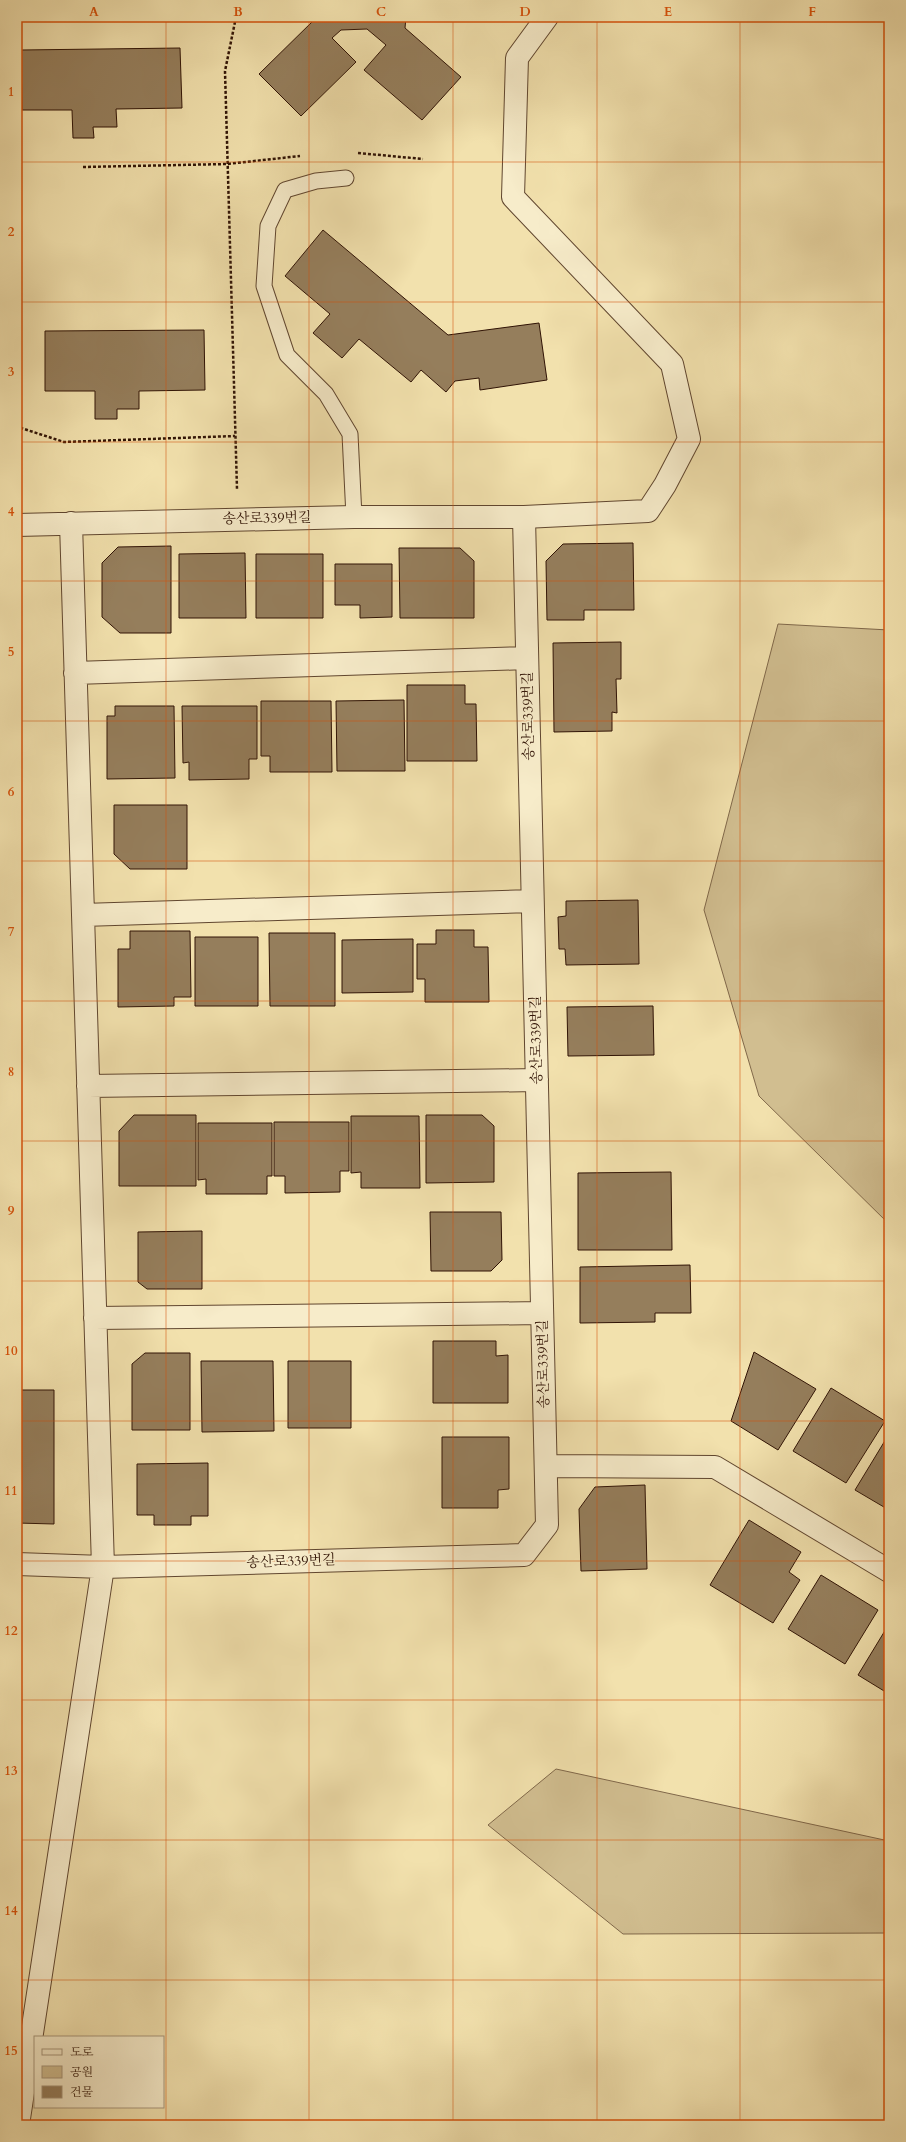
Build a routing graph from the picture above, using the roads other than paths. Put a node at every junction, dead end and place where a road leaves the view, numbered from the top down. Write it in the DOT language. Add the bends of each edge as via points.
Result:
graph roads {
  1 [pos="547,17"];
  2 [pos="346,178"];
  3 [pos="354,517"];
  4 [pos="524,517"];
  5 [pos="71,522"];
  6 [pos="17,524"];
  7 [pos="527,658"];
  8 [pos="75,673"];
  9 [pos="532,901"];
  10 [pos="83,915"];
  11 [pos="537,1080"];
  12 [pos="88,1086"];
  13 [pos="542,1313"];
  14 [pos="96,1318"];
  15 [pos="546,1466"];
  16 [pos="17,1564"];
  17 [pos="103,1567"];
  18 [pos="889,1571"];
  19 [pos="18,2125"];
  1 -- 4 [label="street" via="517,58 512,197 672,364 689,439 648,511"];
  2 -- 3 [label="lane" via="316,181 285,190 268,226 264,286 287,355 326,394 350,434"];
  3 -- 4 [label="street, 송산로339번길"];
  3 -- 5 [label="street, 송산로339번길"];
  4 -- 7 [label="street, 송산로339번길"];
  5 -- 6 [label="street, 송산로339번길"];
  5 -- 8 [label="street"];
  7 -- 8 [label="street"];
  7 -- 9 [label="street, 송산로339번길"];
  8 -- 10 [label="street"];
  9 -- 10 [label="street"];
  9 -- 11 [label="street, 송산로339번길"];
  10 -- 12 [label="street"];
  11 -- 12 [label="street"];
  11 -- 13 [label="street, 송산로339번길"];
  12 -- 14 [label="street"];
  13 -- 14 [label="street"];
  13 -- 15 [label="street, 송산로339번길"];
  14 -- 17 [label="street"];
  15 -- 17 [label="street, 송산로339번길" via="547,1525 524,1555"];
  15 -- 18 [label="street" via="715,1468"];
  16 -- 17 [label="street, 송산로339번길"];
  17 -- 19 [label="street"];
}
